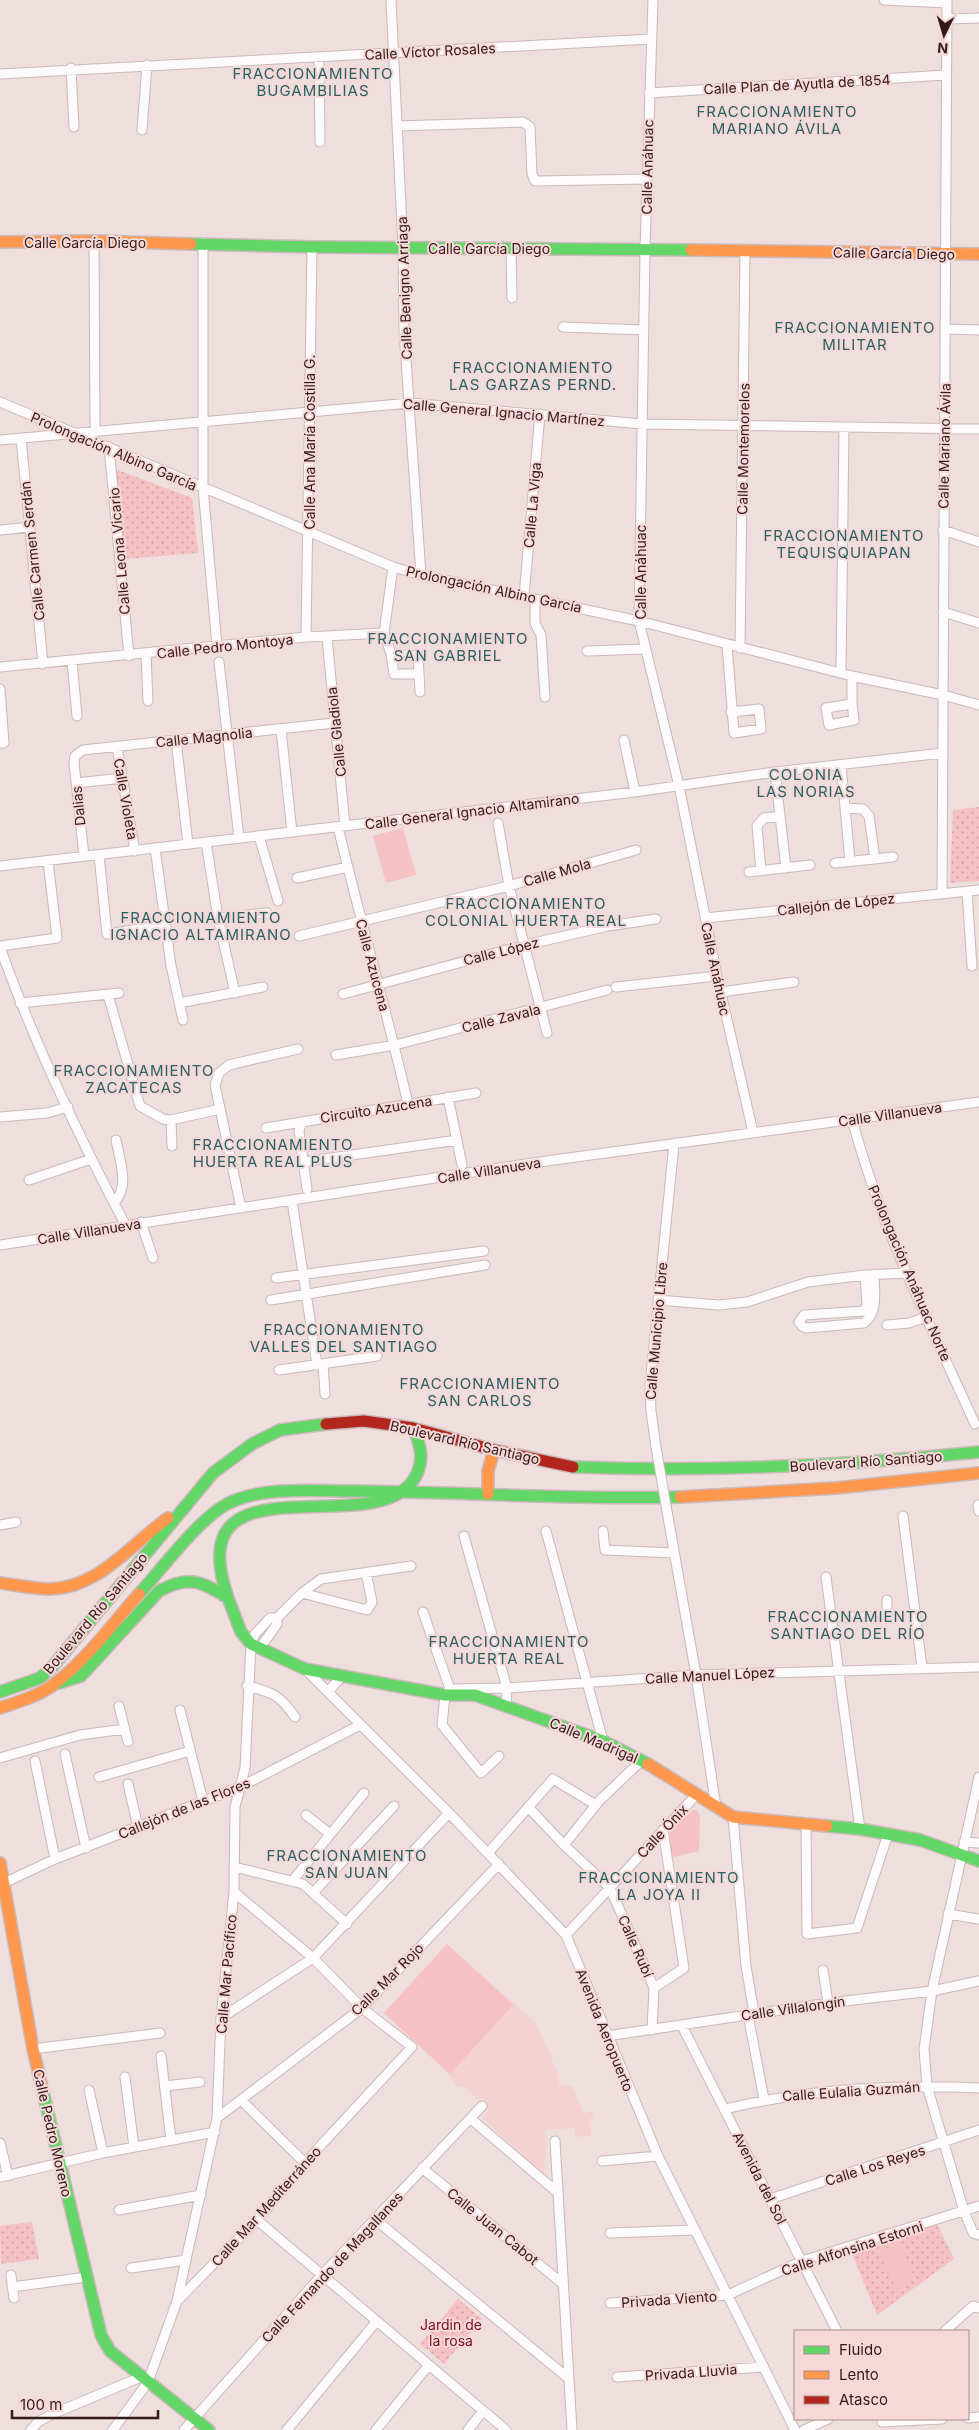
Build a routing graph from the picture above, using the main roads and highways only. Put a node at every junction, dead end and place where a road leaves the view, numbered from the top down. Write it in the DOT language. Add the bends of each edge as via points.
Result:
graph roads {
  1 [pos="0,242"];
  2 [pos="979,254"];
  3 [pos="413,1428"];
  4 [pos="494,1450"];
  5 [pos="979,1452"];
  6 [pos="979,1473"];
  7 [pos="403,1493"];
  8 [pos="488,1494"];
  9 [pos="181,1509"];
  10 [pos="0,1583"];
  11 [pos="228,1598"];
  12 [pos="54,1685"];
  13 [pos="0,1692"];
  14 [pos="0,1708"];
  15 [pos="979,1860"];
  16 [pos="0,1863"];
  17 [pos="209,2430"];
  1 -- 2 [label="main road, Calle García Diego"];
  3 -- 4 [label="main road, Boulevard Río Santiago"];
  3 -- 7 [label="main road" via="421,1452 420,1466 415,1479"];
  3 -- 9 [label="main road, Boulevard Río Santiago" via="364,1422 280,1430 252,1444 213,1474"];
  4 -- 5 [label="main road, Boulevard Río Santiago" via="573,1467 729,1469 869,1462"];
  4 -- 8 [label="main road" via="488,1471"];
  6 -- 8 [label="main road, Boulevard Río Santiago" via="870,1487 728,1496 597,1498"];
  7 -- 8 [label="main road, Boulevard Río Santiago"];
  7 -- 11 [label="main road" via="380,1502 255,1511 240,1517 224,1535 220,1545 220,1578"];
  7 -- 12 [label="main road, Boulevard Río Santiago" via="268,1494 246,1496 226,1504 208,1517"];
  9 -- 10 [label="main road" via="105,1570 86,1581 51,1589"];
  9 -- 13 [label="main road, Boulevard Río Santiago" via="53,1666 40,1678"];
  11 -- 12 [label="main road" via="192,1580 171,1584 159,1591 81,1676"];
  11 -- 15 [label="main road, Calle Madrigal" via="241,1632 255,1646 305,1669 475,1695 506,1705 603,1741 642,1760 732,1817 860,1829 920,1840"];
  12 -- 14 [label="main road, Boulevard Río Santiago"];
  16 -- 17 [label="main road, Calle Pedro Moreno" via="33,2049 105,2343 110,2351"];
}
